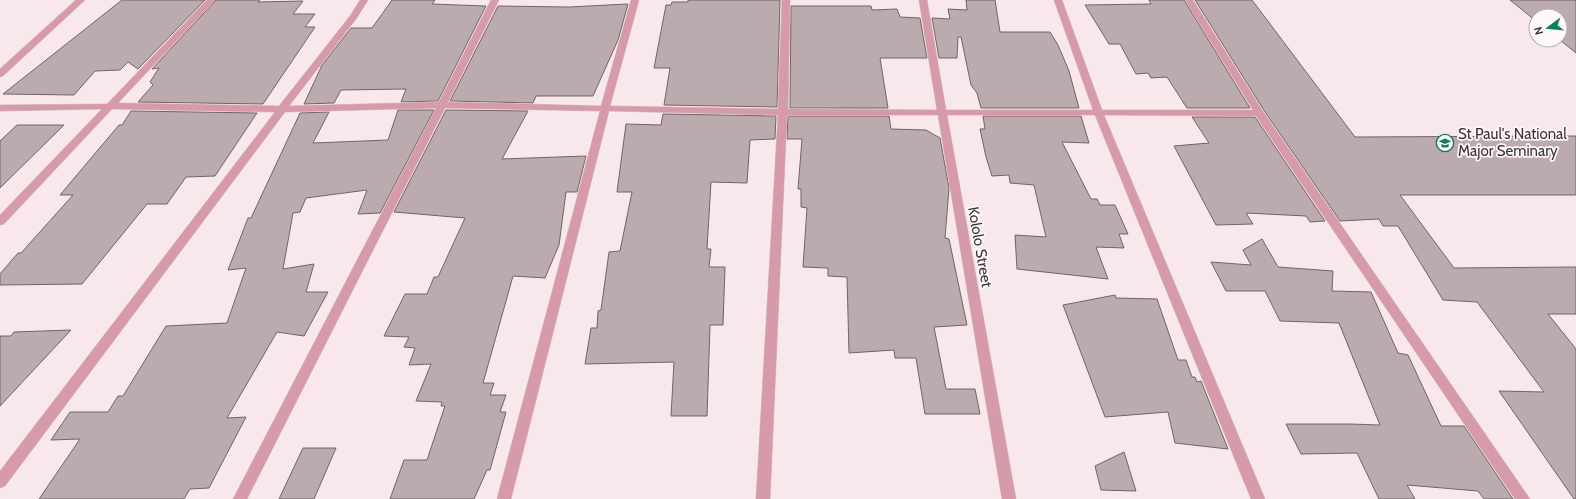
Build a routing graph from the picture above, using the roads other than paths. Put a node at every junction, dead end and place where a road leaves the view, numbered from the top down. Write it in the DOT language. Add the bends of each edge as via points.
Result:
graph roads {
  1 [pos="81,0"];
  2 [pos="211,0"];
  3 [pos="364,0"];
  4 [pos="495,0"];
  5 [pos="635,0"];
  6 [pos="786,0"];
  7 [pos="923,0"];
  8 [pos="1058,0"];
  9 [pos="1189,0"];
  10 [pos="0,74"];
  11 [pos="110,106"];
  12 [pos="442,106"];
  13 [pos="0,108"];
  14 [pos="282,109"];
  15 [pos="605,109"];
  16 [pos="783,112"];
  17 [pos="942,113"];
  18 [pos="1259,113"];
  19 [pos="1099,114"];
  20 [pos="0,221"];
  21 [pos="0,482"];
  22 [pos="240,499"];
  23 [pos="504,499"];
  24 [pos="764,499"];
  25 [pos="1009,499"];
  26 [pos="1258,499"];
  27 [pos="1523,499"];
  1 -- 10 [label="street"];
  2 -- 11 [label="street"];
  3 -- 14 [label="street"];
  4 -- 12 [label="street"];
  5 -- 15 [label="street"];
  6 -- 16 [label="street"];
  7 -- 17 [label="street, Kololo Street"];
  8 -- 19 [label="street"];
  9 -- 18 [label="street"];
  11 -- 13 [label="street"];
  11 -- 14 [label="street"];
  11 -- 20 [label="street"];
  12 -- 14 [label="street"];
  12 -- 15 [label="street"];
  12 -- 22 [label="street"];
  14 -- 21 [label="street"];
  15 -- 16 [label="street"];
  15 -- 23 [label="street"];
  16 -- 17 [label="street"];
  16 -- 24 [label="street"];
  17 -- 19 [label="street"];
  17 -- 25 [label="street, Kololo Street"];
  18 -- 19 [label="street"];
  18 -- 27 [label="street"];
  19 -- 26 [label="street"];
}
